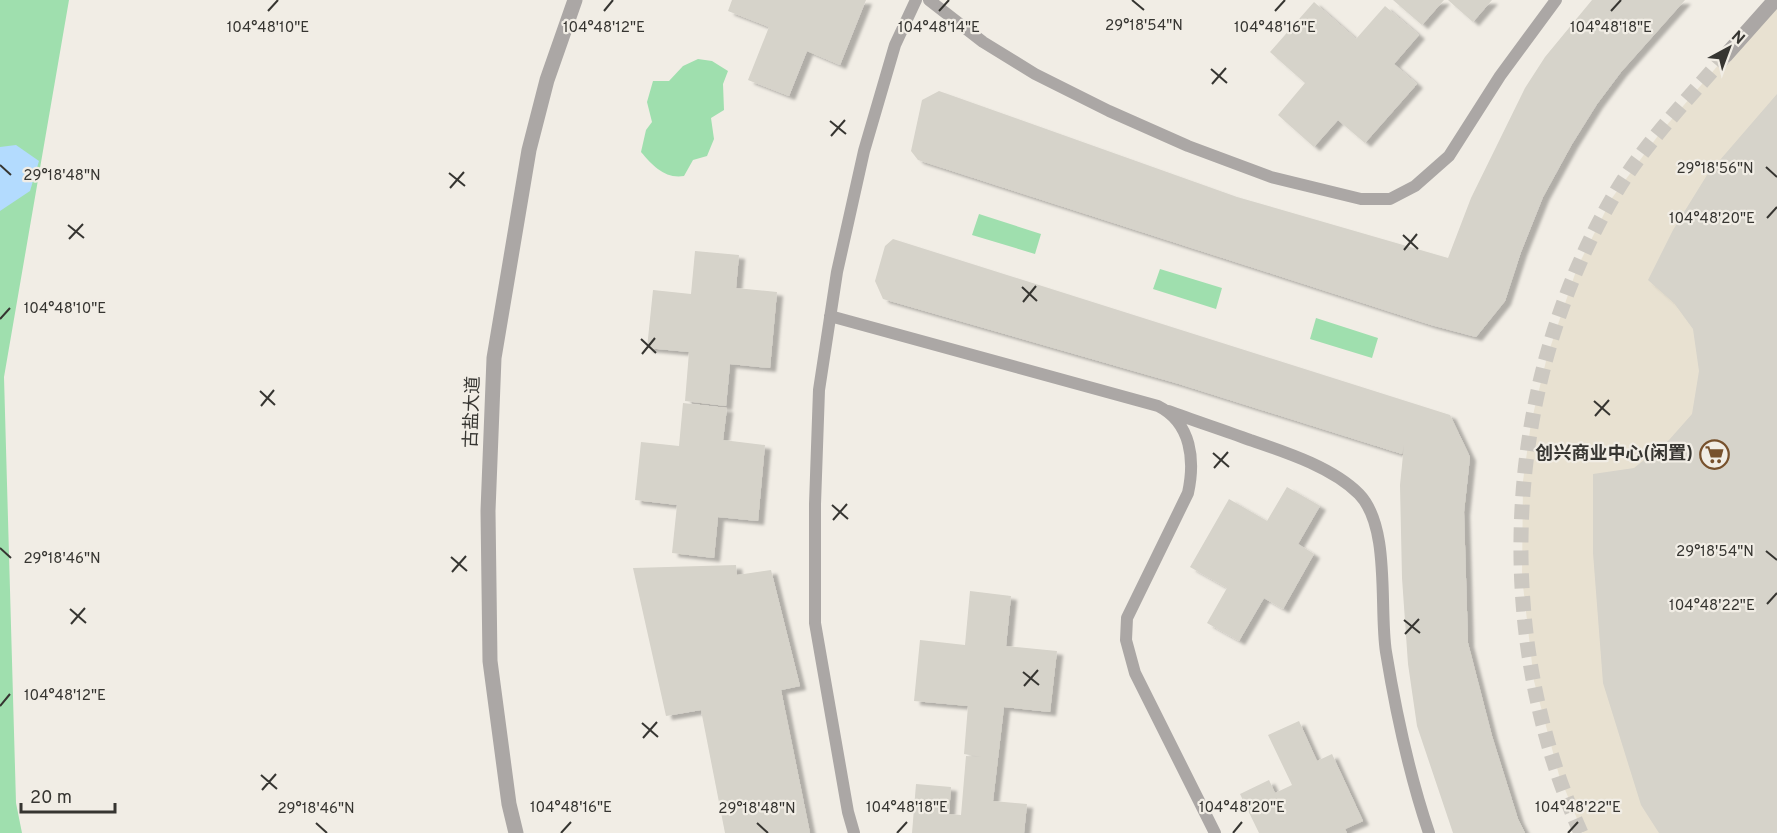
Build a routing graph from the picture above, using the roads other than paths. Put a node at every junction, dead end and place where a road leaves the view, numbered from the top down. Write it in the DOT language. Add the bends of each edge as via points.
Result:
graph roads {
  1 [pos="575,0"];
  2 [pos="916,0"];
  3 [pos="929,0"];
  4 [pos="1556,0"];
  5 [pos="1775,0"];
  6 [pos="1726,54"];
  7 [pos="830,315"];
  8 [pos="1168,411"];
  9 [pos="516,833"];
  10 [pos="854,833"];
  11 [pos="1215,833"];
  12 [pos="1429,833"];
  1 -- 9 [label="street, 古盐大道" via="547,80 530,150 494,358 488,511 490,661"];
  2 -- 7 [label="lane" via="895,45 864,151"];
  3 -- 4 [label="lane" via="983,42 1035,74 1188,146 1271,177 1361,198 1390,199 1415,186 1449,156 1500,76"];
  5 -- 6 [label="street"];
  7 -- 8 [label="lane"];
  7 -- 10 [label="lane" via="819,390 815,623"];
  8 -- 11 [label="lane" via="1188,439 1192,475 1188,494 1127,618 1126,640 1135,673"];
  8 -- 12 [label="lane" via="1305,460 1360,494 1371,513 1380,543 1385,649 1403,745"];
}
